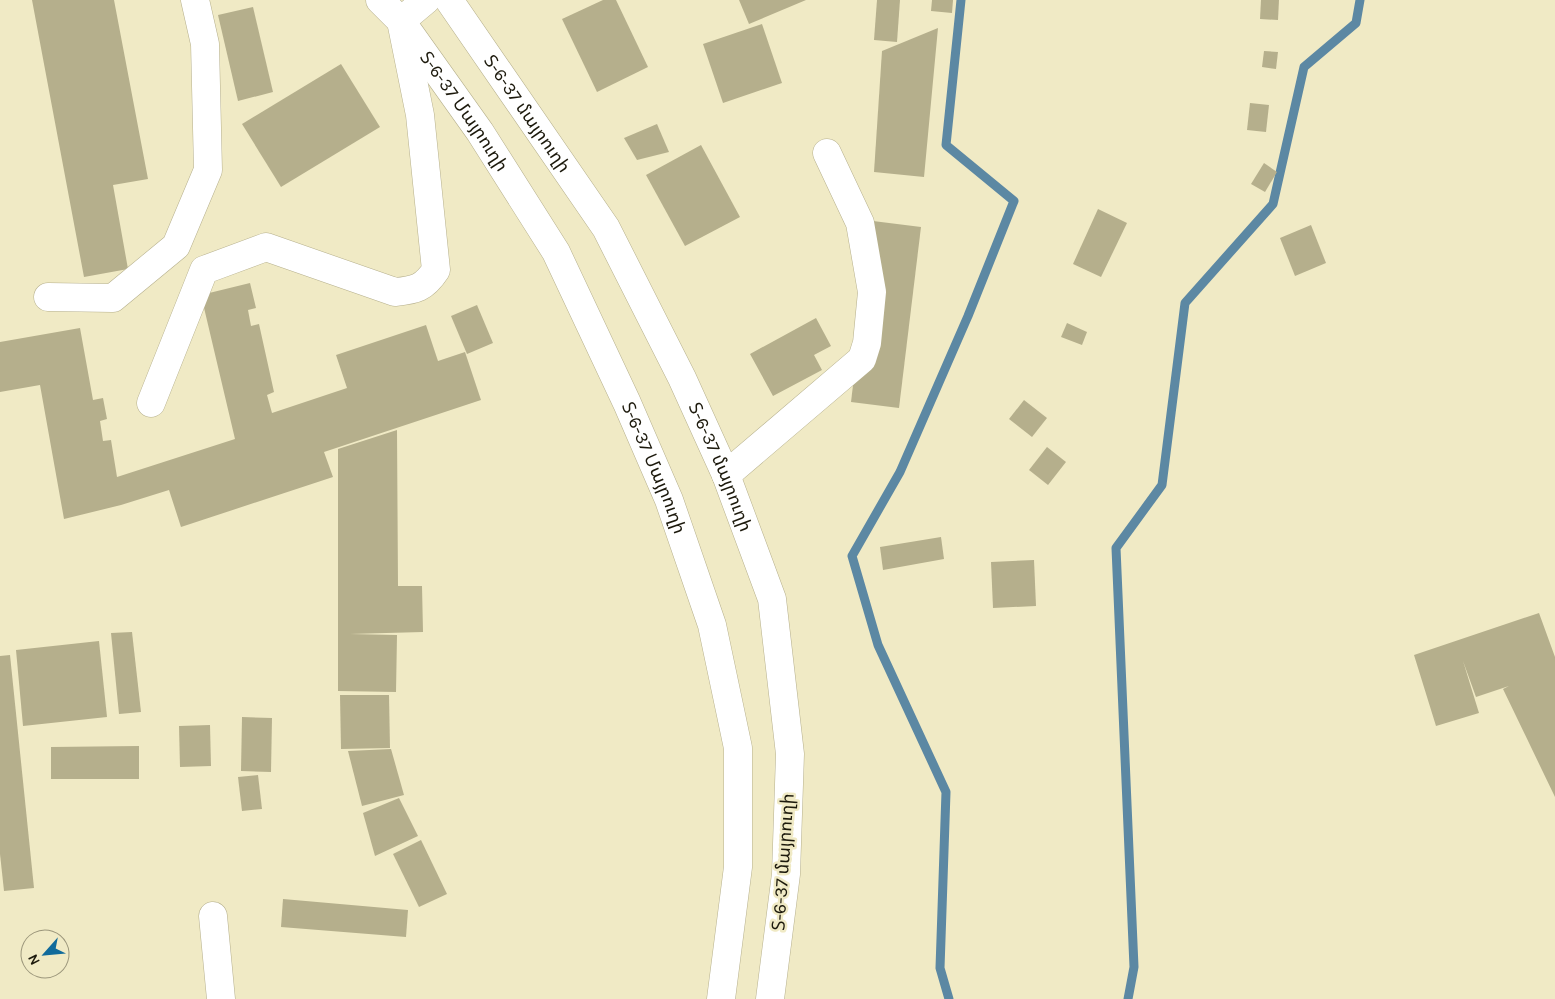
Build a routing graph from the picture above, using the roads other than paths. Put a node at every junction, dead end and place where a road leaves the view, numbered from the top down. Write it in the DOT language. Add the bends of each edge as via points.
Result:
graph roads {
  1 [pos="195,0"];
  2 [pos="380,0"];
  3 [pos="426,0"];
  4 [pos="449,0"];
  5 [pos="401,22"];
  6 [pos="827,154"];
  7 [pos="48,297"];
  8 [pos="151,403"];
  9 [pos="726,475"];
  10 [pos="212,916"];
  11 [pos="221,999"];
  12 [pos="721,999"];
  13 [pos="770,999"];
  1 -- 7 [label="main road" via="205,44 208,170 176,246 113,298"];
  2 -- 5 [label="main road, Տ-6-37 Մայրուղի"];
  3 -- 5 [label="main road"];
  4 -- 9 [label="main road, Տ-6-37 մայրուղի" via="606,228 682,378"];
  5 -- 8 [label="main road" via="420,115 436,270 427,284 395,292 266,248 204,270"];
  5 -- 12 [label="main road, Տ-6-37 Մայրուղի" via="480,132 556,252 628,403 669,500 712,625 738,748 738,867"];
  6 -- 9 [label="main road" via="860,223 872,292 867,343 862,359"];
  9 -- 13 [label="main road, Տ-6-37 մայրուղի" via="772,599 790,754 786,874"];
  10 -- 11 [label="main road"];
}
